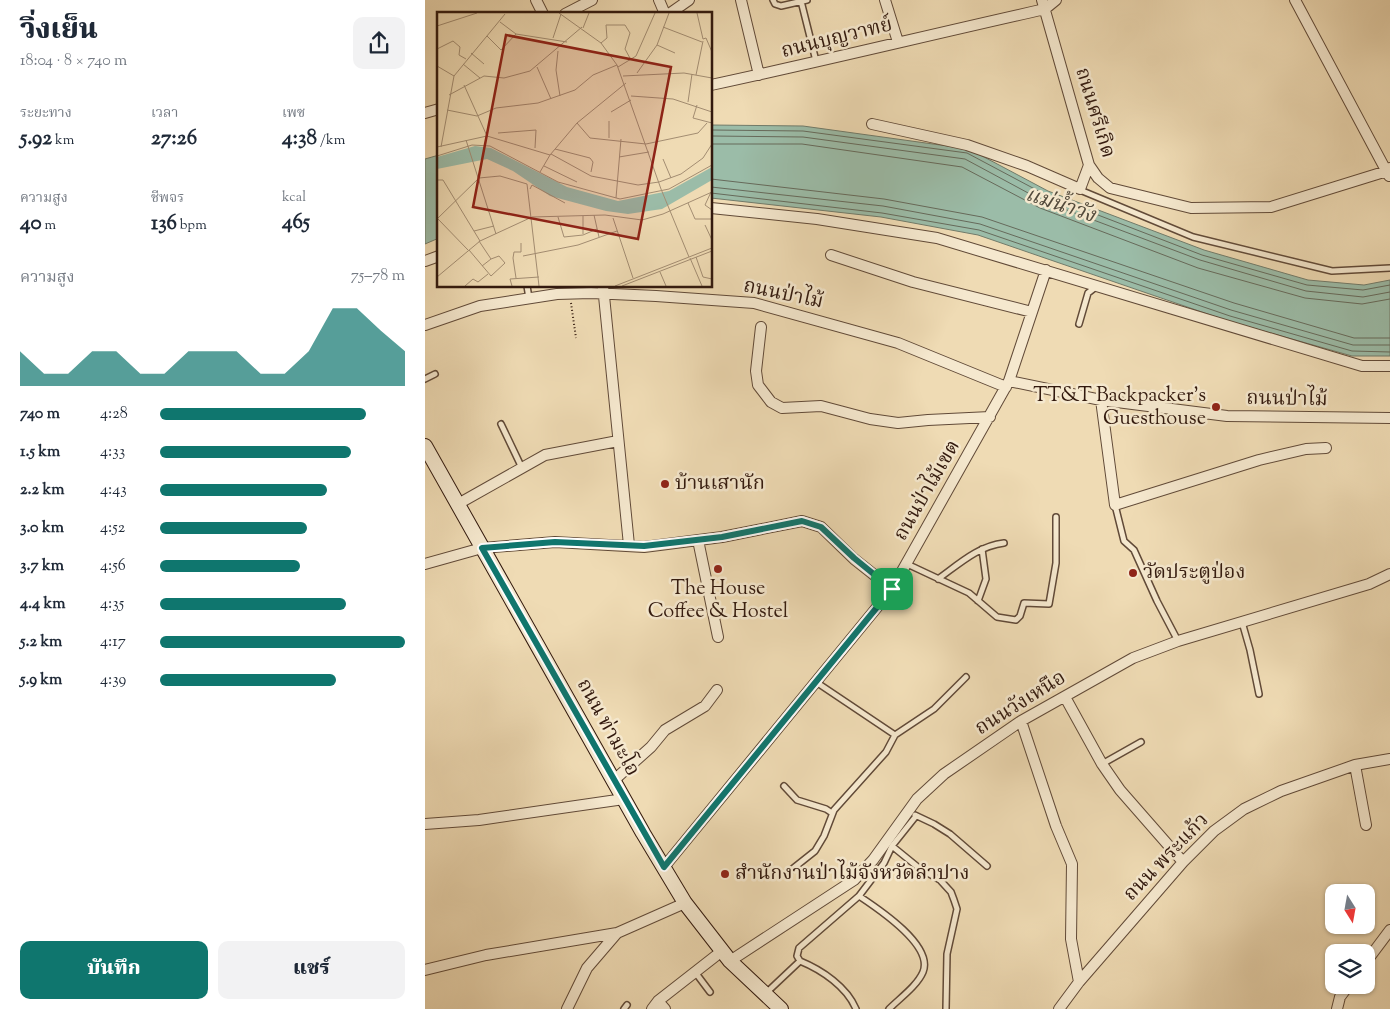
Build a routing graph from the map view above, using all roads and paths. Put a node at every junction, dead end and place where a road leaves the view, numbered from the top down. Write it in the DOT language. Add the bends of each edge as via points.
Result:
graph roads {
  1 [pos="536,0"];
  2 [pos="592,0"];
  3 [pos="659,0"];
  4 [pos="689,0"];
  5 [pos="741,0"];
  6 [pos="773,0"];
  7 [pos="885,0"];
  8 [pos="1056,0"];
  9 [pos="1295,0"];
  10 [pos="804,1"];
  11 [pos="1043,4"];
  12 [pos="542,12"];
  13 [pos="569,12"];
  14 [pos="664,12"];
  15 [pos="672,12"];
  16 [pos="898,42"];
  17 [pos="817,63"];
  18 [pos="759,75"];
  19 [pos="713,86"];
  20 [pos="872,124"];
  21 [pos="1089,165"];
  22 [pos="1389,172"];
  23 [pos="1080,190"];
  24 [pos="713,208"];
  25 [pos="831,255"];
  26 [pos="437,257"];
  27 [pos="425,261"];
  28 [pos="1390,268"];
  29 [pos="1046,270"];
  30 [pos="1097,286"];
  31 [pos="527,288"];
  32 [pos="556,290"];
  33 [pos="603,290"];
  34 [pos="569,294"];
  35 [pos="529,298"];
  36 [pos="1032,312"];
  37 [pos="1079,324"];
  38 [pos="425,325"];
  39 [pos="761,327"];
  40 [pos="576,338"];
  41 [pos="1390,366"];
  42 [pos="435,374"];
  43 [pos="425,379"];
  44 [pos="1007,384"];
  45 [pos="1101,400"];
  46 [pos="990,417"];
  47 [pos="1389,420"];
  48 [pos="501,424"];
  49 [pos="618,441"];
  50 [pos="425,446"];
  51 [pos="1326,448"];
  52 [pos="523,468"];
  53 [pos="458,504"];
  54 [pos="1115,505"];
  55 [pos="1056,517"];
  56 [pos="698,540"];
  57 [pos="1004,544"];
  58 [pos="629,545"];
  59 [pos="482,548"];
  60 [pos="982,549"];
  61 [pos="425,564"];
  62 [pos="906,564"];
  63 [pos="1390,574"];
  64 [pos="939,579"];
  65 [pos="892,589"];
  66 [pos="978,601"];
  67 [pos="1242,622"];
  68 [pos="718,636"];
  69 [pos="1178,642"];
  70 [pos="965,677"];
  71 [pos="816,682"];
  72 [pos="717,690"];
  73 [pos="1259,694"];
  74 [pos="1065,696"];
  75 [pos="1021,721"];
  76 [pos="895,735"];
  77 [pos="1141,742"];
  78 [pos="1390,759"];
  79 [pos="1102,764"];
  80 [pos="1355,765"];
  81 [pos="613,781"];
  82 [pos="784,786"];
  83 [pos="624,799"];
  84 [pos="832,813"];
  85 [pos="912,814"];
  86 [pos="425,824"];
  87 [pos="1366,825"];
  88 [pos="892,846"];
  89 [pos="1183,862"];
  90 [pos="987,866"];
  91 [pos="664,867"];
  92 [pos="786,874"];
  93 [pos="859,896"];
  94 [pos="685,903"];
  95 [pos="1390,930"];
  96 [pos="617,933"];
  97 [pos="1375,950"];
  98 [pos="726,956"];
  99 [pos="801,961"];
  100 [pos="425,970"];
  101 [pos="695,972"];
  102 [pos="1079,982"];
  103 [pos="710,992"];
  104 [pos="765,994"];
  105 [pos="1342,994"];
  106 [pos="659,1006"];
  107 [pos="567,1009"];
  108 [pos="781,1009"];
  109 [pos="856,1009"];
  110 [pos="889,1009"];
  111 [pos="946,1009"];
  112 [pos="1059,1009"];
  113 [pos="1337,1009"];
  1 -- 12 [label="street"];
  2 -- 13 [label="street"];
  3 -- 14 [label="street"];
  4 -- 15 [label="street"];
  5 -- 18 [label="street"];
  6 -- 10 [label="lane" via="781,6"];
  7 -- 16 [label="street"];
  8 -- 11 [label="street, ถนนบุญวาทย์"];
  9 -- 22 [label="street"];
  10 -- 17 [label="lane"];
  11 -- 16 [label="street, ถนนบุญวาทย์"];
  11 -- 21 [label="street, ถนนศรีเกิด"];
  16 -- 17 [label="street, ถนนบุญวาทย์"];
  17 -- 18 [label="street, ถนนบุญวาทย์"];
  18 -- 19 [label="street, ถนนบุญวาทย์"];
  20 -- 23 [label="street" via="967,145 1027,166"];
  21 -- 22 [label="street, ถนนศรีเกิด" via="1097,178 1110,188 1191,208 1271,207"];
  21 -- 23 [label="street"];
  23 -- 28 [label="lane" via="1203,239 1332,271"];
  24 -- 29 [label="street" via="817,219 937,238"];
  25 -- 36 [label="street" via="913,282"];
  26 -- 27 [label="street"];
  29 -- 30 [label="street"];
  29 -- 36 [label="street, ถนนป่าไม้เขต"];
  30 -- 37 [label="lane" via="1088,294"];
  30 -- 41 [label="street" via="1362,366"];
  31 -- 35 [label="lane"];
  32 -- 34 [label="street, ถนนป่าไม้"];
  32 -- 35 [label="street, ถนนป่าไม้"];
  33 -- 34 [label="street, ถนนป่าไม้"];
  33 -- 44 [label="street, ถนนป่าไม้" via="754,304 898,343"];
  33 -- 49 [label="street"];
  34 -- 40 [label="path"];
  35 -- 38 [label="street, ถนนป่าไม้" via="480,306"];
  36 -- 44 [label="street, ถนนป่าไม้เขต"];
  39 -- 46 [label="street" via="756,371 758,385 771,402 782,408 821,406 898,423"];
  42 -- 43 [label="lane"];
  44 -- 45 [label="street, ถนนป่าไม้"];
  44 -- 46 [label="street, ถนนป่าไม้เขต"];
  45 -- 47 [label="street, ถนนป่าไม้" via="1227,416"];
  45 -- 54 [label="street"];
  46 -- 62 [label="street, ถนนป่าไม้เขต"];
  48 -- 52 [label="lane"];
  49 -- 52 [label="street" via="545,455"];
  49 -- 58 [label="street"];
  50 -- 53 [label="street, ถนน ท่ามะโอ"];
  51 -- 54 [label="street" via="1306,449 1259,460"];
  52 -- 53 [label="street"];
  53 -- 59 [label="street, ถนน ท่ามะโอ"];
  54 -- 69 [label="lane" via="1123,541 1134,550"];
  55 -- 66 [label="lane" via="1056,563 1049,604 1024,604 1020,616 1013,620 997,617"];
  56 -- 58 [label="street"];
  56 -- 65 [label="street" via="802,521 821,527"];
  56 -- 68 [label="street"];
  57 -- 60 [label="lane"];
  58 -- 59 [label="street" via="555,542"];
  59 -- 61 [label="street"];
  59 -- 81 [label="street, ถนน ท่ามะโอ"];
  60 -- 64 [label="lane"];
  60 -- 66 [label="lane" via="986,579"];
  62 -- 64 [label="lane"];
  62 -- 65 [label="street, ถนนป่าไม้เขต"];
  63 -- 67 [label="street, ถนนวังเหนือ" via="1369,584"];
  64 -- 66 [label="lane" via="969,593"];
  65 -- 71 [label="street, ถนนป่าไม้เขต"];
  67 -- 69 [label="street, ถนนวังเหนือ"];
  67 -- 73 [label="lane"];
  69 -- 74 [label="street, ถนนวังเหนือ" via="1133,658"];
  70 -- 76 [label="lane" via="934,709"];
  71 -- 76 [label="lane"];
  71 -- 91 [label="street, ถนนป่าไม้เขต"];
  72 -- 81 [label="street" via="705,706 665,730"];
  74 -- 75 [label="street, ถนนวังเหนือ"];
  74 -- 79 [label="street"];
  75 -- 85 [label="street, ถนนวังเหนือ" via="944,774 917,798"];
  75 -- 102 [label="street" via="1072,864 1071,939"];
  76 -- 84 [label="lane" via="886,752"];
  77 -- 79 [label="lane"];
  78 -- 80 [label="street, ถนน พระแก้ว"];
  79 -- 89 [label="street" via="1120,790"];
  80 -- 87 [label="street"];
  80 -- 89 [label="street, ถนน พระแก้ว" via="1281,791 1243,809 1214,831"];
  81 -- 83 [label="street, ถนน ท่ามะโอ"];
  82 -- 84 [label="lane" via="797,800"];
  83 -- 86 [label="street" via="479,820"];
  83 -- 91 [label="street, ถนน ท่ามะโอ"];
  84 -- 92 [label="lane" via="815,851"];
  85 -- 88 [label="lane"];
  85 -- 90 [label="lane" via="950,834"];
  85 -- 98 [label="street, ถนนวังเหนือ" via="854,880"];
  88 -- 93 [label="lane" via="884,863"];
  88 -- 111 [label="lane" via="919,868 941,880 951,892 957,909 947,954"];
  89 -- 102 [label="street, ถนน พระแก้ว"];
  91 -- 94 [label="street, ถนน ท่ามะโอ"];
  93 -- 99 [label="lane" via="799,948 797,956"];
  93 -- 110 [label="lane" via="904,929 923,958 925,967 918,981"];
  94 -- 96 [label="street"];
  94 -- 98 [label="street, ถนน ท่ามะโอ"];
  95 -- 97 [label="street"];
  96 -- 100 [label="street" via="486,955"];
  96 -- 107 [label="street" via="587,968"];
  98 -- 101 [label="street, ถนนวังเหนือ"];
  98 -- 104 [label="street, ถนน ท่ามะโอ"];
  99 -- 104 [label="lane"];
  99 -- 109 [label="lane" via="821,971 840,987"];
  101 -- 103 [label="lane"];
  101 -- 106 [label="street, ถนนวังเหนือ"];
  102 -- 112 [label="street, ถนน พระแก้ว"];
  104 -- 108 [label="street, ถนน ท่ามะโอ"];
  105 -- 113 [label="street"];
}
